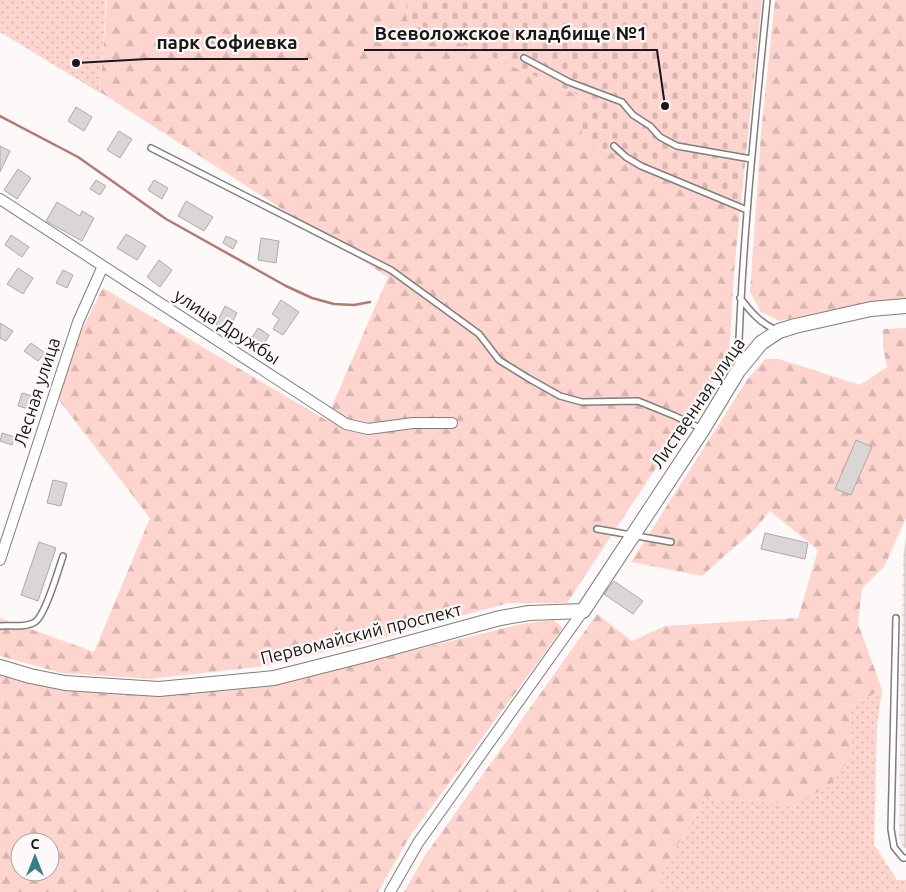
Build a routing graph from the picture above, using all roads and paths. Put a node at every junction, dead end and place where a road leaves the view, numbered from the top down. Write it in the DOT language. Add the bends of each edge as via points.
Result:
graph roads {
  1 [pos="767,0"];
  2 [pos="524,58"];
  3 [pos="614,146"];
  4 [pos="151,148"];
  5 [pos="751,158"];
  6 [pos="0,199"];
  7 [pos="747,210"];
  8 [pos="103,266"];
  9 [pos="740,298"];
  10 [pos="906,306"];
  11 [pos="779,331"];
  12 [pos="738,371"];
  13 [pos="452,423"];
  14 [pos="703,429"];
  15 [pos="597,529"];
  16 [pos="633,534"];
  17 [pos="670,542"];
  18 [pos="63,556"];
  19 [pos="0,560"];
  20 [pos="583,611"];
  21 [pos="896,618"];
  22 [pos="0,626"];
  23 [pos="0,666"];
  24 [pos="906,858"];
  25 [pos="390,892"];
  1 -- 5 [label="lane"];
  2 -- 5 [label="lane" via="568,82 622,102 660,137 677,146"];
  3 -- 7 [label="lane" via="642,166"];
  4 -- 14 [label="lane" via="391,270 479,334 499,360 560,396 582,402 638,401"];
  5 -- 7 [label="lane"];
  6 -- 8 [label="street, улица Дружбы"];
  7 -- 9 [label="lane"];
  8 -- 13 [label="street, улица Дружбы" via="346,424 368,429 413,423"];
  8 -- 19 [label="street, Лесная улица" via="78,322"];
  9 -- 11 [label="lane" via="766,326"];
  9 -- 12 [label="lane"];
  10 -- 11 [label="street, Лиственная улица" via="871,309"];
  11 -- 12 [label="street, Лиственная улица" via="761,343"];
  12 -- 14 [label="street, Лиственная улица"];
  14 -- 16 [label="street, Лиственная улица"];
  15 -- 16 [label="lane"];
  16 -- 17 [label="lane"];
  16 -- 20 [label="street, Лиственная улица"];
  18 -- 22 [label="lane" via="37,621 27,625"];
  20 -- 23 [label="street, Первомайский проспект" via="529,613 500,618 274,678 159,689 65,683"];
  20 -- 25 [label="street" via="418,843"];
  21 -- 24 [label="lane" via="891,829 894,847"];
}
